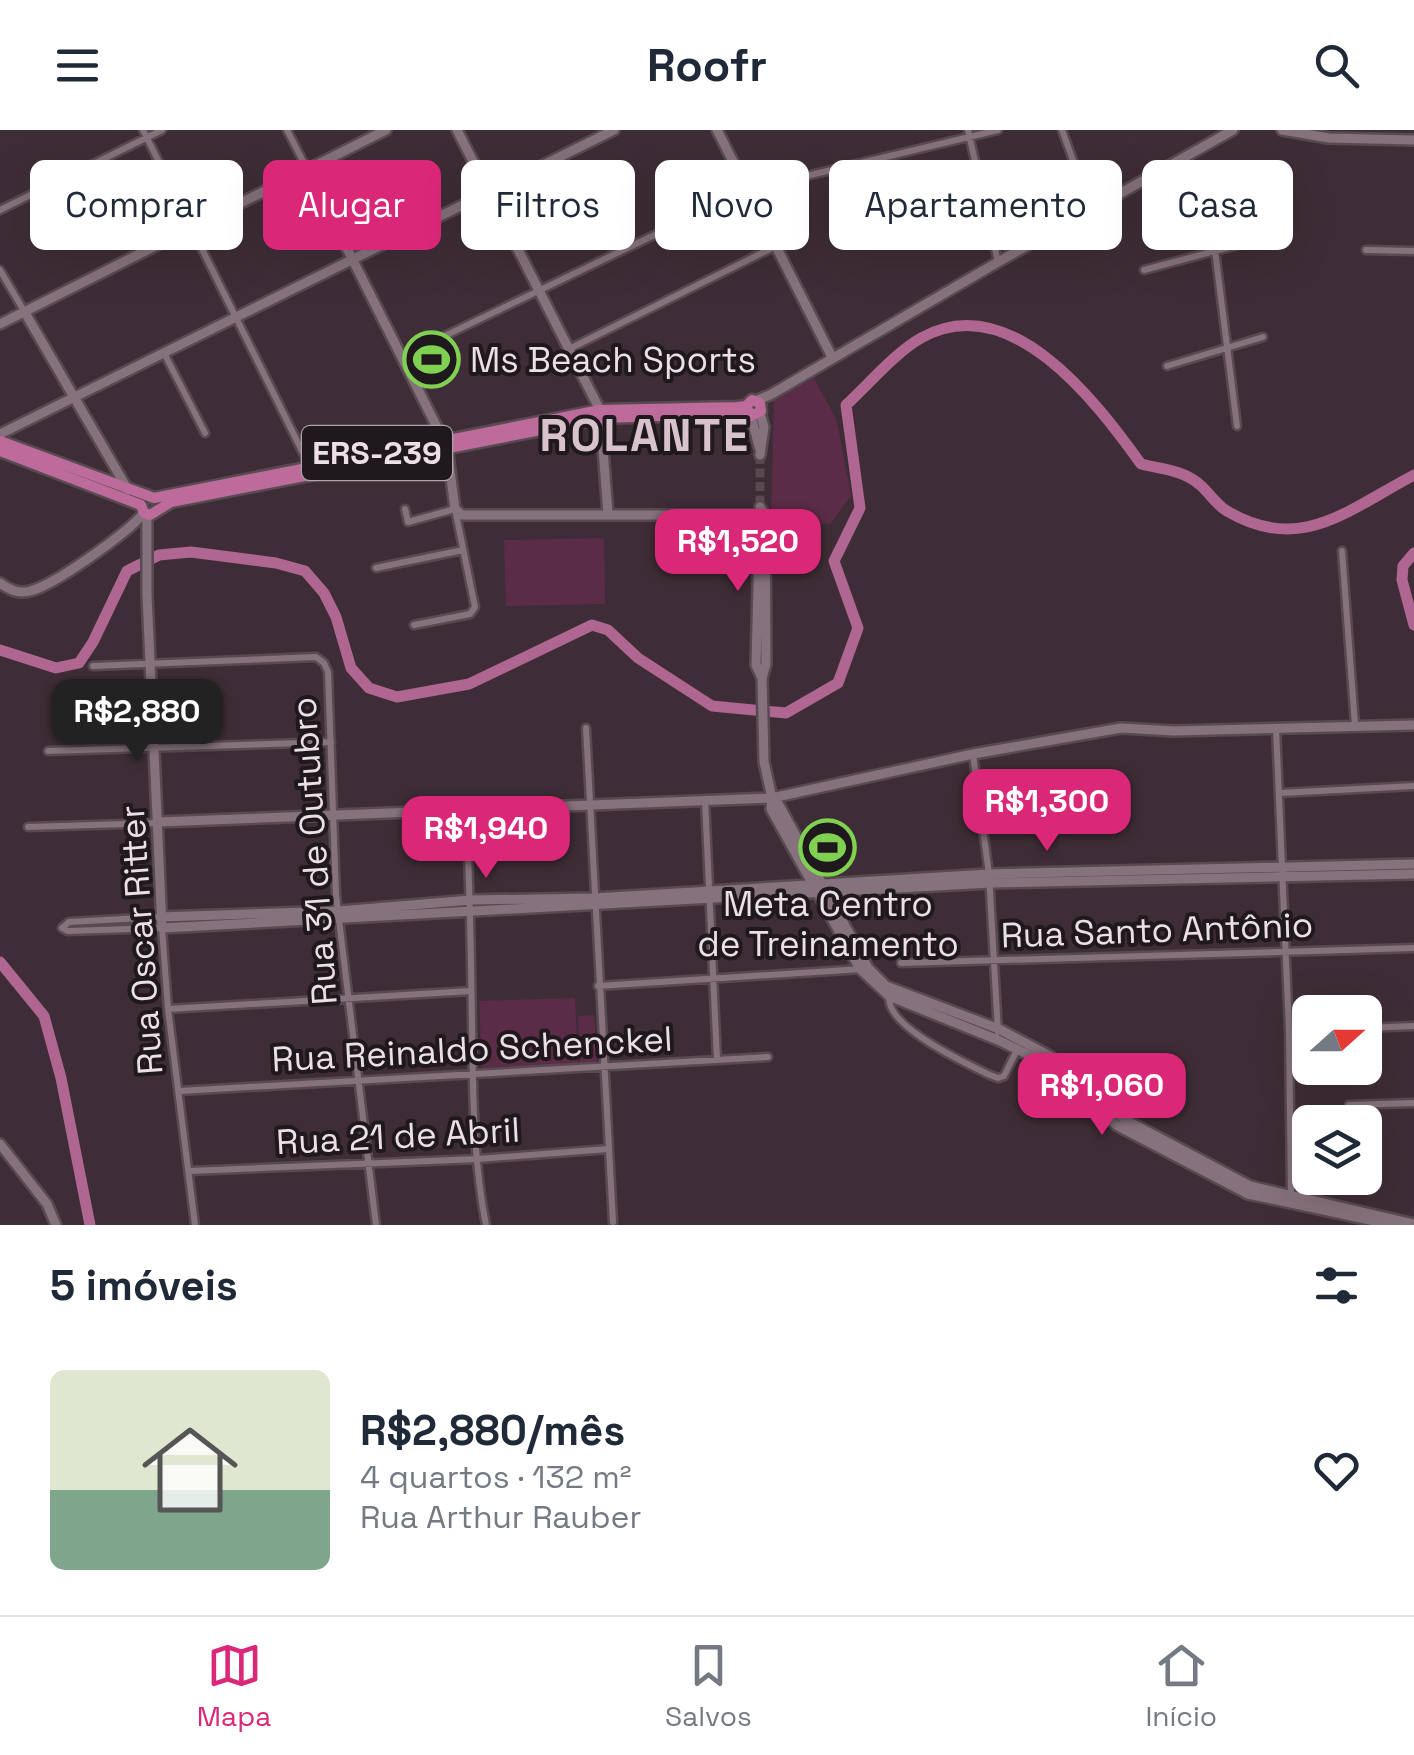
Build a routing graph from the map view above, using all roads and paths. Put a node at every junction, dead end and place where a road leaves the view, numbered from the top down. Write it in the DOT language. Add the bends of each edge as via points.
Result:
graph roads {
  1 [pos="162,130"];
  2 [pos="287,130"];
  3 [pos="386,130"];
  4 [pos="457,130"];
  5 [pos="614,130"];
  6 [pos="717,130"];
  7 [pos="998,130"];
  8 [pos="1062,130"];
  9 [pos="1233,130"];
  10 [pos="1282,130"];
  11 [pos="1343,130"];
  12 [pos="969,133"];
  13 [pos="144,134"];
  14 [pos="1325,138"];
  15 [pos="1414,140"];
  16 [pos="157,160"];
  17 [pos="302,160"];
  18 [pos="325,160"];
  19 [pos="472,160"];
  20 [pos="554,160"];
  21 [pos="732,160"];
  22 [pos="1072,160"];
  23 [pos="1178,160"];
  24 [pos="809,174"];
  25 [pos="461,206"];
  26 [pos="0,210"];
  27 [pos="655,234"];
  28 [pos="145,250"];
  29 [pos="202,250"];
  30 [pos="349,250"];
  31 [pos="519,250"];
  32 [pos="768,250"];
  33 [pos="778,250"];
  34 [pos="1019,250"];
  35 [pos="1215,250"];
  36 [pos="1366,250"];
  37 [pos="1414,251"];
  38 [pos="354,260"];
  39 [pos="998,262"];
  40 [pos="0,270"];
  41 [pos="1144,270"];
  42 [pos="539,290"];
  43 [pos="24,311"];
  44 [pos="236,318"];
  45 [pos="0,324"];
  46 [pos="1263,338"];
  47 [pos="1228,348"];
  48 [pos="569,349"];
  49 [pos="164,352"];
  50 [pos="403,356"];
  51 [pos="832,357"];
  52 [pos="1166,366"];
  53 [pos="76,398"];
  54 [pos="753,410"];
  55 [pos="601,414"];
  56 [pos="1237,426"];
  57 [pos="206,432"];
  58 [pos="0,437"];
  59 [pos="446,444"];
  60 [pos="0,451"];
  61 [pos="760,453"];
  62 [pos="311,470"];
  63 [pos="80,476"];
  64 [pos="128,490"];
  65 [pos="150,507"];
  66 [pos="405,508"];
  67 [pos="455,509"];
  68 [pos="608,514"];
  69 [pos="463,550"];
  70 [pos="1342,551"];
  71 [pos="376,568"];
  72 [pos="0,584"];
  73 [pos="414,625"];
  74 [pos="93,666"];
  75 [pos="150,666"];
  76 [pos="1355,724"];
  77 [pos="1414,725"];
  78 [pos="586,728"];
  79 [pos="1276,728"];
  80 [pos="332,742"];
  81 [pos="155,750"];
  82 [pos="48,751"];
  83 [pos="973,754"];
  84 [pos="1414,786"];
  85 [pos="1280,793"];
  86 [pos="704,798"];
  87 [pos="772,798"];
  88 [pos="588,803"];
  89 [pos="466,809"];
  90 [pos="335,816"];
  91 [pos="159,822"];
  92 [pos="28,828"];
  93 [pos="1414,864"];
  94 [pos="1282,872"];
  95 [pos="1414,874"];
  96 [pos="989,878"];
  97 [pos="820,889"];
  98 [pos="708,894"];
  99 [pos="594,902"];
  100 [pos="471,906"];
  101 [pos="339,915"];
  102 [pos="161,922"];
  103 [pos="1414,948"];
  104 [pos="1285,950"];
  105 [pos="996,960"];
  106 [pos="901,963"];
  107 [pos="864,969"];
  108 [pos="712,977"];
  109 [pos="598,986"];
  110 [pos="472,991"];
  111 [pos="891,993"];
  112 [pos="347,998"];
  113 [pos="168,1009"];
  114 [pos="1414,1026"];
  115 [pos="1382,1027"];
  116 [pos="1289,1030"];
  117 [pos="998,1034"];
  118 [pos="1016,1050"];
  119 [pos="768,1057"];
  120 [pos="717,1060"];
  121 [pos="603,1066"];
  122 [pos="473,1075"];
  123 [pos="358,1080"];
  124 [pos="180,1091"];
  125 [pos="1414,1104"];
  126 [pos="1349,1105"];
  127 [pos="0,1144"];
  128 [pos="608,1150"];
  129 [pos="478,1159"];
  130 [pos="370,1162"];
  131 [pos="1197,1162"];
  132 [pos="190,1171"];
  133 [pos="1292,1200"];
  134 [pos="613,1222"];
  135 [pos="1414,1224"];
  136 [pos="56,1225"];
  137 [pos="195,1225"];
  138 [pos="376,1225"];
  139 [pos="486,1225"];
  140 [pos="1392,1225"];
  1 -- 13 [label="street"];
  2 -- 17 [label="street"];
  3 -- 18 [label="main road"];
  4 -- 19 [label="main road"];
  5 -- 20 [label="main road"];
  6 -- 21 [label="main road"];
  7 -- 12 [label="street"];
  8 -- 22 [label="street"];
  9 -- 23 [label="main road"];
  10 -- 14 [label="main road"];
  11 -- 14 [label="main road"];
  12 -- 24 [label="street"];
  12 -- 39 [label="street"];
  13 -- 16 [label="street"];
  13 -- 26 [label="street"];
  14 -- 15 [label="main road"];
  25 -- 38 [label="main road"];
  27 -- 42 [label="street"];
  28 -- 43 [label="main road"];
  29 -- 44 [label="street"];
  30 -- 38 [label="main road"];
  31 -- 42 [label="main road"];
  32 -- 48 [label="street"];
  33 -- 51 [label="main road"];
  34 -- 39 [label="main road"];
  35 -- 41 [label="street"];
  35 -- 47 [label="street"];
  36 -- 37 [label="street"];
  38 -- 44 [label="main road"];
  38 -- 50 [label="main road"];
  39 -- 51 [label="main road"];
  40 -- 43 [label="street"];
  42 -- 48 [label="main road"];
  42 -- 50 [label="street"];
  43 -- 45 [label="main road"];
  43 -- 53 [label="main road"];
  44 -- 49 [label="main road"];
  44 -- 62 [label="street"];
  46 -- 47 [label="street"];
  47 -- 52 [label="street"];
  47 -- 56 [label="street"];
  48 -- 55 [label="main road"];
  49 -- 53 [label="main road"];
  49 -- 57 [label="street"];
  50 -- 59 [label="main road"];
  51 -- 54 [label="main road"];
  53 -- 58 [label="main road"];
  53 -- 64 [label="main road"];
  54 -- 55 [label="main road, ERS-239"];
  54 -- 61 [label="main road"];
  55 -- 59 [label="main road, ERS-239"];
  55 -- 68 [label="main road"];
  58 -- 63 [label="main road"];
  59 -- 62 [label="main road, ERS-239"];
  59 -- 67 [label="main road"];
  60 -- 63 [label="main road"];
  62 -- 65 [label="main road, ERS-239"];
  63 -- 64 [label="main road"];
  63 -- 65 [label="main road"];
  64 -- 65 [label="main road"];
  65 -- 72 [label="main road" via="46,585 27,592"];
  65 -- 75 [label="main road, Rua Oscar Ritter"];
  66 -- 67 [label="street" via="408,522"];
  67 -- 68 [label="main road" via="467,516"];
  67 -- 69 [label="street"];
  68 -- 87 [label="main road" via="761,511 763,732"];
  69 -- 71 [label="street"];
  69 -- 73 [label="street" via="474,611"];
  70 -- 76 [label="street"];
  74 -- 75 [label="street"];
  75 -- 80 [label="street, Rua 31 de Outubro" via="316,657 328,672"];
  75 -- 81 [label="main road, Rua Oscar Ritter"];
  76 -- 77 [label="main road"];
  76 -- 79 [label="main road"];
  78 -- 88 [label="street"];
  79 -- 83 [label="main road" via="1122,728"];
  79 -- 85 [label="street"];
  80 -- 81 [label="street"];
  80 -- 90 [label="street, Rua 31 de Outubro"];
  81 -- 82 [label="street"];
  81 -- 91 [label="main road, Rua Oscar Ritter"];
  83 -- 87 [label="main road"];
  83 -- 96 [label="street"];
  84 -- 85 [label="street"];
  85 -- 94 [label="street"];
  86 -- 87 [label="main road"];
  86 -- 88 [label="main road"];
  86 -- 98 [label="street"];
  87 -- 97 [label="main road" via="770,809"];
  88 -- 89 [label="main road"];
  88 -- 99 [label="street"];
  89 -- 90 [label="main road"];
  89 -- 100 [label="street"];
  90 -- 91 [label="main road"];
  90 -- 101 [label="street, Rua 31 de Outubro"];
  91 -- 92 [label="street"];
  91 -- 102 [label="main road, Rua Oscar Ritter"];
  93 -- 94 [label="main road"];
  94 -- 95 [label="main road"];
  94 -- 96 [label="main road"];
  94 -- 104 [label="street"];
  96 -- 97 [label="main road"];
  96 -- 105 [label="street"];
  97 -- 98 [label="main road"];
  97 -- 107 [label="main road"];
  98 -- 99 [label="main road"];
  98 -- 108 [label="street"];
  99 -- 100 [label="main road"];
  99 -- 109 [label="street"];
  100 -- 101 [label="main road"];
  100 -- 110 [label="street"];
  101 -- 102 [label="main road"];
  101 -- 112 [label="street, Rua 31 de Outubro"];
  102 -- 102 [label="street" via="69,922 62,928 68,931"];
  102 -- 113 [label="street, Rua Oscar Ritter"];
  103 -- 104 [label="street, Rua Santo Antônio"];
  104 -- 105 [label="street, Rua Santo Antônio"];
  104 -- 116 [label="street"];
  105 -- 106 [label="street, Rua Santo Antônio"];
  105 -- 117 [label="street"];
  107 -- 108 [label="street"];
  107 -- 111 [label="main road"];
  108 -- 109 [label="street"];
  108 -- 120 [label="street"];
  109 -- 121 [label="street"];
  110 -- 112 [label="street"];
  110 -- 122 [label="street"];
  111 -- 117 [label="main road"];
  111 -- 118 [label="street" via="891,1010 925,1041 990,1076 1004,1076"];
  112 -- 113 [label="street"];
  112 -- 123 [label="street, Rua 31 de Outubro"];
  113 -- 124 [label="street, Rua Oscar Ritter"];
  114 -- 115 [label="street"];
  116 -- 133 [label="street"];
  117 -- 118 [label="main road"];
  117 -- 131 [label="main road" via="1066,1066 1124,1119"];
  118 -- 131 [label="main road" via="1062,1074 1116,1125"];
  119 -- 120 [label="street, Rua Reinaldo Schenckel"];
  120 -- 121 [label="street, Rua Reinaldo Schenckel"];
  121 -- 122 [label="street, Rua Reinaldo Schenckel"];
  121 -- 128 [label="street"];
  122 -- 123 [label="street, Rua Reinaldo Schenckel"];
  122 -- 129 [label="street"];
  123 -- 124 [label="street, Rua Reinaldo Schenckel"];
  123 -- 130 [label="street, Rua 31 de Outubro"];
  124 -- 132 [label="street, Rua Oscar Ritter"];
  125 -- 126 [label="street"];
  127 -- 136 [label="main road"];
  128 -- 129 [label="street, Rua 21 de Abril"];
  128 -- 134 [label="street"];
  129 -- 130 [label="street, Rua 21 de Abril"];
  129 -- 139 [label="street"];
  130 -- 132 [label="street, Rua 21 de Abril"];
  130 -- 138 [label="street, Rua 31 de Outubro"];
  131 -- 133 [label="main road" via="1248,1194"];
  132 -- 137 [label="street, Rua Oscar Ritter"];
  133 -- 135 [label="main road"];
  133 -- 140 [label="main road"];
}
